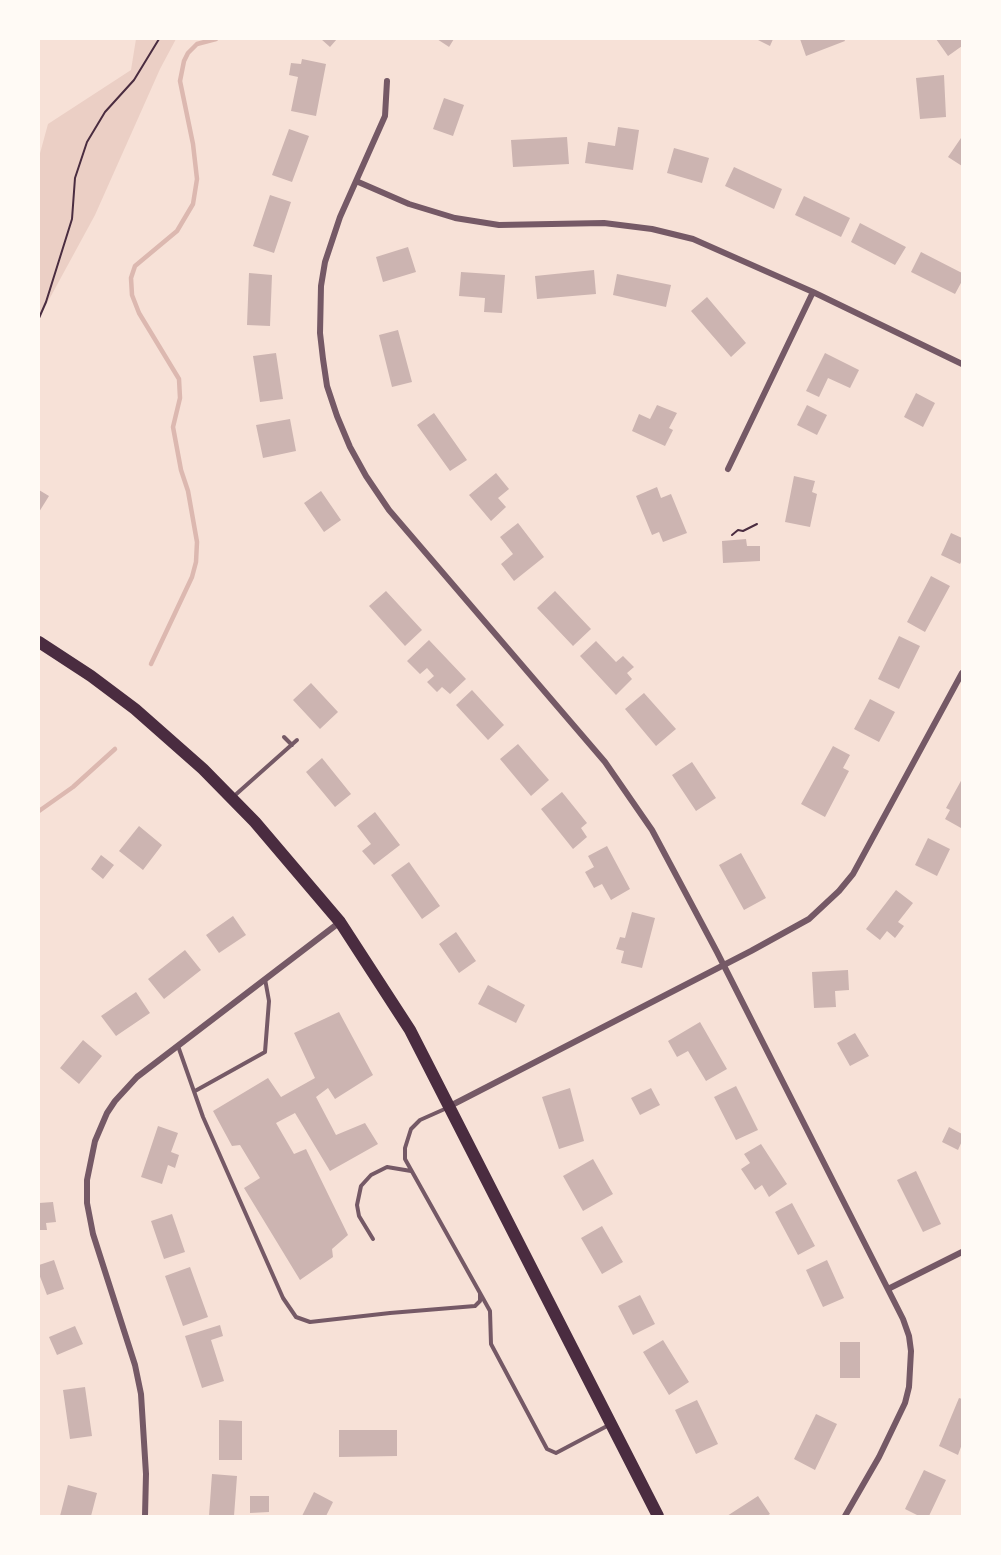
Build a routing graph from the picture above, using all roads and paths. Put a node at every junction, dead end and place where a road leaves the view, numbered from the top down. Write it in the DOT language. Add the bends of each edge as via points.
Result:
graph roads {
  1 [pos="159,39"];
  2 [pos="387,81"];
  3 [pos="356,181"];
  4 [pos="813,292"];
  5 [pos="39,318"];
  6 [pos="962,364"];
  7 [pos="728,469"];
  8 [pos="757,524"];
  9 [pos="732,535"];
  10 [pos="39,642"];
  11 [pos="962,673"];
  12 [pos="284,737"];
  13 [pos="297,740"];
  14 [pos="292,745"];
  15 [pos="232,798"];
  16 [pos="340,922"];
  17 [pos="723,965"];
  18 [pos="265,979"];
  19 [pos="178,1044"];
  20 [pos="195,1091"];
  21 [pos="450,1106"];
  22 [pos="412,1171"];
  23 [pos="373,1239"];
  24 [pos="962,1252"];
  25 [pos="888,1289"];
  26 [pos="480,1293"];
  27 [pos="612,1424"];
  28 [pos="145,1516"];
  29 [pos="658,1516"];
  30 [pos="845,1516"];
  1 -- 5 [label="path" via="87,142 75,178 72,219"];
  2 -- 3 [label="street" via="385,116"];
  3 -- 4 [label="street" via="418,208 466,220 500,225 604,223 666,232 718,248"];
  3 -- 17 [label="street" via="329,250 320,310 327,386 350,447 389,510 629,795 664,851"];
  4 -- 6 [label="street"];
  4 -- 7 [label="street"];
  8 -- 9 [label="path"];
  10 -- 15 [label="main road" via="135,709"];
  11 -- 17 [label="street" via="853,874 809,919"];
  12 -- 14 [label="lane"];
  13 -- 14 [label="lane"];
  14 -- 15 [label="lane"];
  15 -- 16 [label="main road"];
  16 -- 18 [label="street"];
  16 -- 21 [label="main road" via="410,1030"];
  17 -- 21 [label="street"];
  17 -- 25 [label="street"];
  18 -- 19 [label="street"];
  18 -- 20 [label="lane" via="269,1001 265,1053"];
  19 -- 20 [label="lane"];
  19 -- 28 [label="street" via="115,1101 95,1141 87,1180 93,1234 141,1394"];
  20 -- 26 [label="lane" via="283,1298 296,1317 310,1322 475,1306"];
  21 -- 22 [label="lane" via="420,1120 411,1129 405,1159"];
  21 -- 27 [label="main road"];
  22 -- 23 [label="lane" via="380,1169 361,1186 358,1216"];
  22 -- 26 [label="lane"];
  24 -- 25 [label="street"];
  25 -- 30 [label="street" via="909,1336 909,1387 879,1457"];
  26 -- 27 [label="lane" via="490,1311 491,1344 547,1449 556,1453"];
  27 -- 29 [label="main road"];
}
